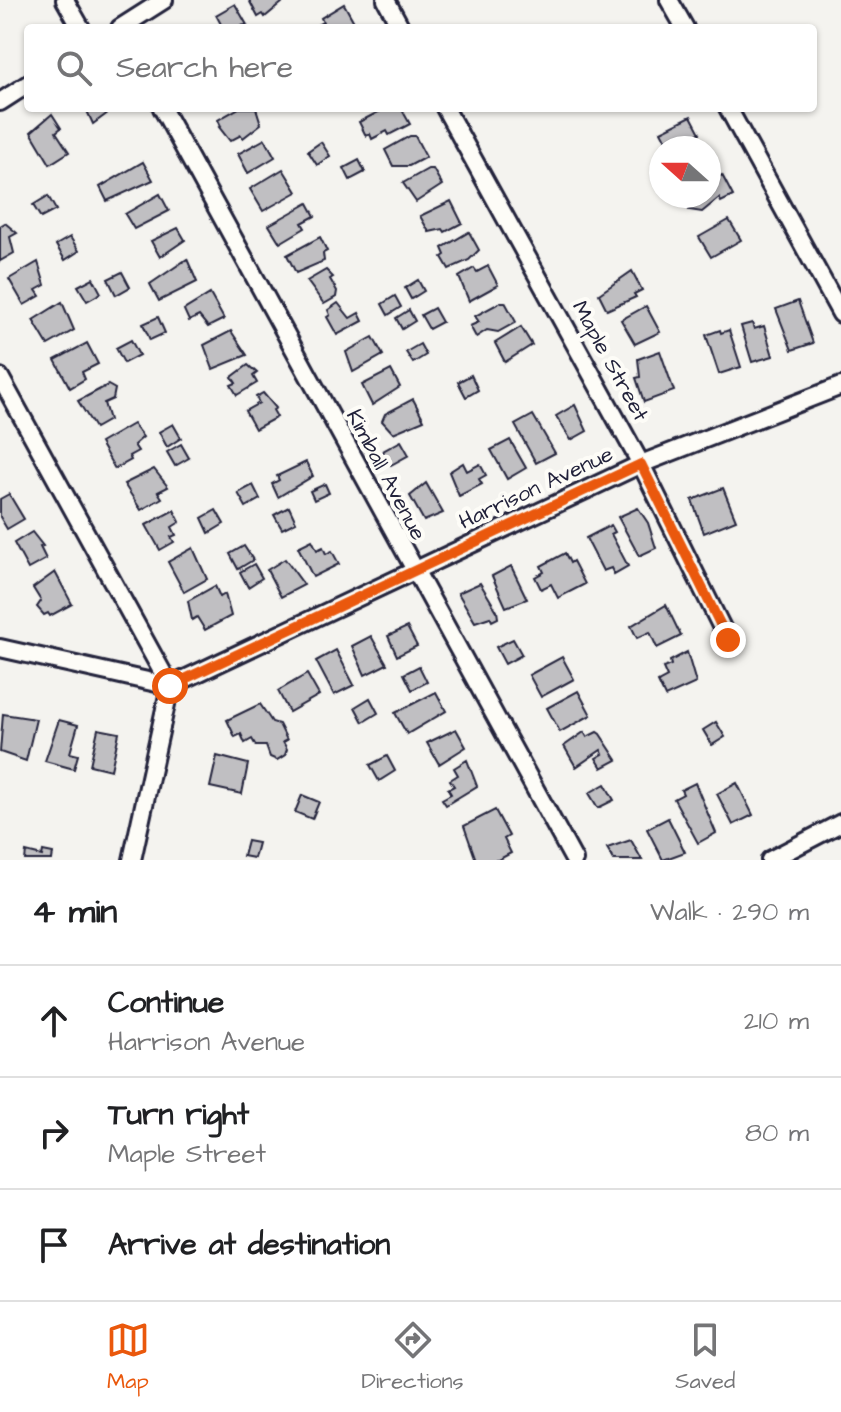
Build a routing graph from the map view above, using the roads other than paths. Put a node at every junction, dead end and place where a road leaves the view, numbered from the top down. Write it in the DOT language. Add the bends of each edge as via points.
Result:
graph roads {
  1 [pos="65,0"];
  2 [pos="164,0"];
  3 [pos="386,0"];
  4 [pos="669,0"];
  5 [pos="79,24"];
  6 [pos="126,24"];
  7 [pos="399,24"];
  8 [pos="683,24"];
  9 [pos="24,87"];
  10 [pos="0,102"];
  11 [pos="164,112"];
  12 [pos="447,112"];
  13 [pos="730,112"];
  14 [pos="841,314"];
  15 [pos="0,377"];
  16 [pos="841,386"];
  17 [pos="7,405"];
  18 [pos="641,464"];
  19 [pos="412,570"];
  20 [pos="728,640"];
  21 [pos="0,648"];
  22 [pos="170,686"];
  23 [pos="841,823"];
  24 [pos="132,860"];
  25 [pos="574,860"];
  26 [pos="770,860"];
  1 -- 5 [label="street"];
  2 -- 6 [label="street"];
  3 -- 7 [label="street"];
  4 -- 8 [label="street"];
  9 -- 10 [label="street"];
  11 -- 19 [label="street, Kimball Avenue"];
  12 -- 18 [label="street, Maple Street"];
  13 -- 14 [label="street"];
  15 -- 17 [label="street"];
  16 -- 18 [label="street, Harrison Avenue"];
  17 -- 22 [label="street"];
  18 -- 19 [label="street, Harrison Avenue"];
  18 -- 20 [label="street, Maple Street"];
  19 -- 22 [label="street, Harrison Avenue"];
  19 -- 25 [label="street, Kimball Avenue"];
  21 -- 22 [label="street"];
  22 -- 24 [label="street"];
  23 -- 26 [label="street"];
}
